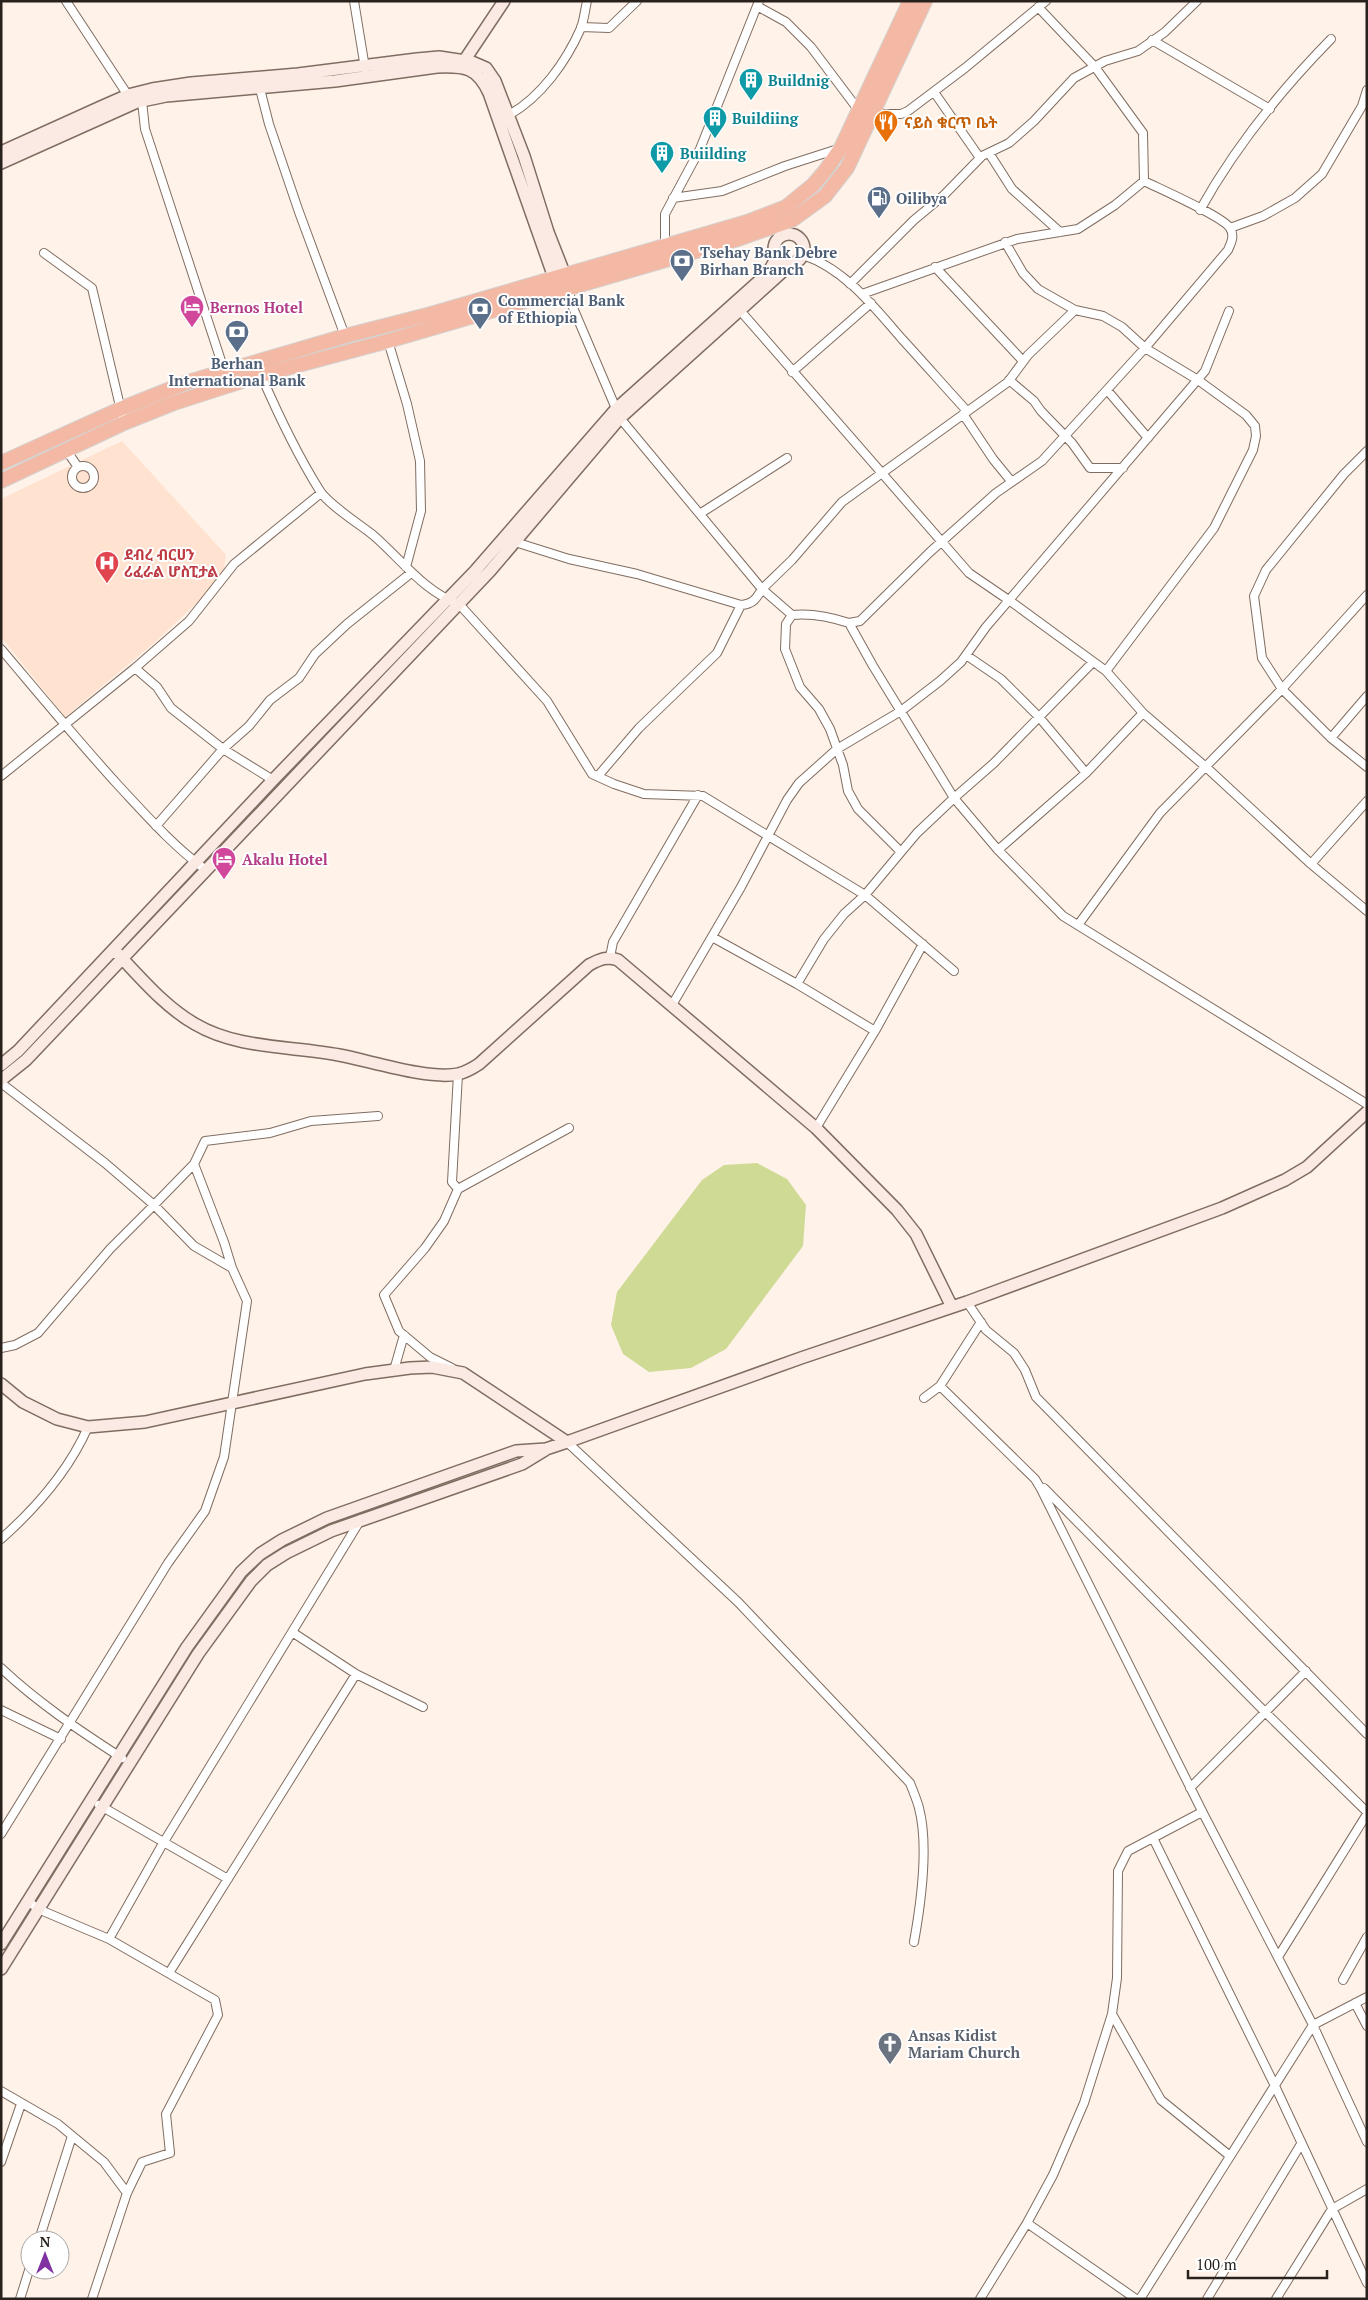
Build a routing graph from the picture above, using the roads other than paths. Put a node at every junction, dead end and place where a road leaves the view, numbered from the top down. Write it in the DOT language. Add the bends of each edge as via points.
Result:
graph roads {
  1 [pos="66,1"];
  2 [pos="354,1"];
  3 [pos="504,1"];
  4 [pos="587,1"];
  5 [pos="637,1"];
  6 [pos="910,1"];
  7 [pos="925,1"];
  8 [pos="1046,1"];
  9 [pos="1197,1"];
  10 [pos="758,4"];
  11 [pos="1038,7"];
  12 [pos="582,27"];
  13 [pos="1331,39"];
  14 [pos="1152,40"];
  15 [pos="462,64"];
  16 [pos="1095,67"];
  17 [pos="366,71"];
  18 [pos="259,84"];
  19 [pos="1367,90"];
  20 [pos="934,92"];
  21 [pos="134,100"];
  22 [pos="1270,109"];
  23 [pos="858,112"];
  24 [pos="509,115"];
  25 [pos="873,115"];
  26 [pos="841,148"];
  27 [pos="856,151"];
  28 [pos="1,152"];
  29 [pos="989,153"];
  30 [pos="980,158"];
  31 [pos="1,163"];
  32 [pos="1144,181"];
  33 [pos="674,198"];
  34 [pos="786,207"];
  35 [pos="1200,210"];
  36 [pos="792,220"];
  37 [pos="765,223"];
  38 [pos="1230,228"];
  39 [pos="1060,232"];
  40 [pos="799,238"];
  41 [pos="1005,242"];
  42 [pos="775,245"];
  43 [pos="665,246"];
  44 [pos="44,253"];
  45 [pos="803,256"];
  46 [pos="777,257"];
  47 [pos="791,264"];
  48 [pos="935,266"];
  49 [pos="562,283"];
  50 [pos="850,284"];
  51 [pos="862,294"];
  52 [pos="871,304"];
  53 [pos="737,308"];
  54 [pos="1075,310"];
  55 [pos="1229,311"];
  56 [pos="345,336"];
  57 [pos="388,341"];
  58 [pos="1145,348"];
  59 [pos="1023,361"];
  60 [pos="224,371"];
  61 [pos="792,372"];
  62 [pos="260,375"];
  63 [pos="1009,380"];
  64 [pos="1198,380"];
  65 [pos="228,385"];
  66 [pos="1106,390"];
  67 [pos="120,409"];
  68 [pos="965,413"];
  69 [pos="618,414"];
  70 [pos="124,423"];
  71 [pos="1065,434"];
  72 [pos="1148,438"];
  73 [pos="66,450"];
  74 [pos="1367,451"];
  75 [pos="787,458"];
  76 [pos="1,463"];
  77 [pos="78,467"];
  78 [pos="1123,468"];
  79 [pos="882,472"];
  80 [pos="1,481"];
  81 [pos="1012,482"];
  82 [pos="321,493"];
  83 [pos="701,513"];
  84 [pos="515,542"];
  85 [pos="942,542"];
  86 [pos="409,570"];
  87 [pos="762,589"];
  88 [pos="1367,595"];
  89 [pos="446,600"];
  90 [pos="1009,600"];
  91 [pos="459,604"];
  92 [pos="741,605"];
  93 [pos="1364,606"];
  94 [pos="792,615"];
  95 [pos="849,623"];
  96 [pos="1,649"];
  97 [pos="966,655"];
  98 [pos="1093,662"];
  99 [pos="135,668"];
  100 [pos="1106,671"];
  101 [pos="1282,689"];
  102 [pos="1367,696"];
  103 [pos="901,711"];
  104 [pos="1143,713"];
  105 [pos="1039,717"];
  106 [pos="64,725"];
  107 [pos="1331,738"];
  108 [pos="837,748"];
  109 [pos="223,749"];
  110 [pos="1367,767"];
  111 [pos="1207,768"];
  112 [pos="1086,773"];
  113 [pos="1,776"];
  114 [pos="598,776"];
  115 [pos="273,780"];
  116 [pos="698,795"];
  117 [pos="954,798"];
  118 [pos="1367,801"];
  119 [pos="156,826"];
  120 [pos="769,835"];
  121 [pos="998,850"];
  122 [pos="901,852"];
  123 [pos="196,863"];
  124 [pos="1312,864"];
  125 [pos="206,870"];
  126 [pos="864,895"];
  127 [pos="1366,908"];
  128 [pos="1078,925"];
  129 [pos="712,937"];
  130 [pos="923,944"];
  131 [pos="118,954"];
  132 [pos="610,957"];
  133 [pos="954,971"];
  134 [pos="797,984"];
  135 [pos="672,1005"];
  136 [pos="875,1031"];
  137 [pos="1,1065"];
  138 [pos="458,1074"];
  139 [pos="1,1082"];
  140 [pos="1367,1104"];
  141 [pos="1367,1112"];
  142 [pos="378,1116"];
  143 [pos="568,1128"];
  144 [pos="816,1128"];
  145 [pos="194,1164"];
  146 [pos="458,1189"];
  147 [pos="154,1205"];
  148 [pos="232,1268"];
  149 [pos="967,1302"];
  150 [pos="952,1307"];
  151 [pos="981,1322"];
  152 [pos="404,1335"];
  153 [pos="1,1348"];
  154 [pos="394,1370"];
  155 [pos="462,1373"];
  156 [pos="1,1384"];
  157 [pos="940,1386"];
  158 [pos="924,1398"];
  159 [pos="232,1403"];
  160 [pos="88,1428"];
  161 [pos="568,1442"];
  162 [pos="546,1449"];
  163 [pos="1035,1480"];
  164 [pos="357,1508"];
  165 [pos="362,1520"];
  166 [pos="1,1539"];
  167 [pos="292,1632"];
  168 [pos="1,1668"];
  169 [pos="1306,1671"];
  170 [pos="356,1674"];
  171 [pos="423,1707"];
  172 [pos="1,1710"];
  173 [pos="1265,1712"];
  174 [pos="70,1723"];
  175 [pos="1367,1734"];
  176 [pos="61,1738"];
  177 [pos="119,1756"];
  178 [pos="130,1763"];
  179 [pos="1190,1788"];
  180 [pos="91,1801"];
  181 [pos="102,1807"];
  182 [pos="1202,1812"];
  183 [pos="1367,1813"];
  184 [pos="1,1834"];
  185 [pos="1153,1838"];
  186 [pos="165,1841"];
  187 [pos="228,1879"];
  188 [pos="28,1901"];
  189 [pos="38,1909"];
  190 [pos="1367,1937"];
  191 [pos="109,1940"];
  192 [pos="914,1942"];
  193 [pos="1,1944"];
  194 [pos="1278,1957"];
  195 [pos="1,1968"];
  196 [pos="169,1973"];
  197 [pos="1343,1980"];
  198 [pos="1367,1997"];
  199 [pos="1355,2003"];
  200 [pos="1112,2014"];
  201 [pos="1313,2025"];
  202 [pos="1367,2026"];
  203 [pos="1275,2086"];
  204 [pos="1,2091"];
  205 [pos="21,2104"];
  206 [pos="72,2136"];
  207 [pos="1367,2142"];
  208 [pos="1301,2144"];
  209 [pos="1230,2156"];
  210 [pos="1,2162"];
  211 [pos="1367,2189"];
  212 [pos="127,2193"];
  213 [pos="1332,2209"];
  214 [pos="1027,2223"];
  215 [pos="42,2230"];
  216 [pos="26,2280"];
  217 [pos="1367,2283"];
  218 [pos="20,2299"];
  219 [pos="92,2299"];
  220 [pos="980,2299"];
  221 [pos="1138,2299"];
  222 [pos="1207,2299"];
  223 [pos="1276,2299"];
  1 -- 21 [label="street"];
  2 -- 17 [label="street"];
  3 -- 15 [label="street"];
  4 -- 12 [label="street"];
  5 -- 12 [label="street" via="609,28"];
  6 -- 23 [label="highway"];
  7 -- 25 [label="highway"];
  8 -- 11 [label="street"];
  9 -- 14 [label="street"];
  10 -- 23 [label="street" via="786,22 811,47"];
  10 -- 33 [label="street" via="700,149"];
  11 -- 16 [label="street"];
  11 -- 20 [label="street"];
  12 -- 24 [label="street" via="540,91 525,106"];
  13 -- 22 [label="street"];
  14 -- 16 [label="street" via="1138,51"];
  14 -- 22 [label="street"];
  15 -- 17 [label="street" via="439,57"];
  15 -- 24 [label="street" via="486,68"];
  15 -- 49 [label="street" via="482,78 490,93"];
  16 -- 29 [label="street" via="1074,78 1009,143"];
  16 -- 32 [label="street" via="1143,132"];
  17 -- 18 [label="street"];
  18 -- 21 [label="street"];
  18 -- 56 [label="street" via="299,212"];
  19 -- 38 [label="street" via="1362,106 1322,174 1294,198 1263,216"];
  20 -- 25 [label="street" via="901,114"];
  20 -- 30 [label="street"];
  21 -- 28 [label="street"];
  21 -- 31 [label="street"];
  21 -- 60 [label="street"];
  22 -- 35 [label="street" via="1223,169"];
  23 -- 25 [label="street"];
  23 -- 26 [label="highway"];
  24 -- 49 [label="street"];
  25 -- 27 [label="highway"];
  26 -- 27 [label="street"];
  26 -- 33 [label="street" via="722,191"];
  26 -- 34 [label="highway" via="813,185"];
  27 -- 36 [label="highway" via="847,168 824,196"];
  29 -- 30 [label="street"];
  29 -- 39 [label="street" via="1012,189"];
  30 -- 50 [label="street"];
  32 -- 35 [label="street"];
  32 -- 39 [label="street" via="1078,229"];
  33 -- 43 [label="street" via="665,214"];
  34 -- 36 [label="street"];
  34 -- 37 [label="highway"];
  35 -- 38 [label="street"];
  36 -- 37 [label="highway"];
  36 -- 40 [label="street"];
  37 -- 42 [label="street"];
  37 -- 43 [label="highway"];
  37 -- 49 [label="highway"];
  38 -- 58 [label="street" via="1233,237 1228,250"];
  39 -- 41 [label="street"];
  40 -- 42 [label="street" via="785,235"];
  40 -- 45 [label="street" via="804,246"];
  41 -- 48 [label="street"];
  41 -- 54 [label="street" via="1023,273 1038,289"];
  42 -- 46 [label="street"];
  43 -- 49 [label="highway"];
  44 -- 67 [label="street" via="92,288"];
  45 -- 47 [label="street"];
  45 -- 50 [label="street" via="833,269"];
  46 -- 47 [label="street"];
  46 -- 53 [label="street" via="768,273"];
  47 -- 53 [label="street"];
  48 -- 51 [label="street"];
  48 -- 59 [label="street"];
  49 -- 56 [label="highway"];
  49 -- 57 [label="highway"];
  49 -- 69 [label="street"];
  50 -- 51 [label="street"];
  51 -- 52 [label="street"];
  52 -- 61 [label="street"];
  52 -- 68 [label="street"];
  53 -- 61 [label="street"];
  53 -- 69 [label="street"];
  54 -- 58 [label="street" via="1103,316 1122,327"];
  54 -- 59 [label="street"];
  55 -- 64 [label="street" via="1205,371"];
  56 -- 60 [label="highway"];
  57 -- 62 [label="highway"];
  57 -- 86 [label="street" via="420,461 421,511"];
  58 -- 64 [label="street"];
  58 -- 66 [label="street"];
  59 -- 63 [label="street"];
  60 -- 65 [label="street"];
  60 -- 67 [label="highway"];
  61 -- 79 [label="street"];
  62 -- 65 [label="highway"];
  62 -- 82 [label="street"];
  63 -- 68 [label="street"];
  63 -- 71 [label="street" via="1034,400 1040,411"];
  64 -- 72 [label="street"];
  64 -- 100 [label="street" via="1246,415 1255,426 1253,450 1214,528"];
  65 -- 70 [label="highway" via="174,402"];
  66 -- 71 [label="street"];
  66 -- 72 [label="street"];
  67 -- 70 [label="street"];
  67 -- 76 [label="highway"];
  68 -- 79 [label="street"];
  68 -- 81 [label="street" via="993,459"];
  69 -- 83 [label="street"];
  69 -- 84 [label="street"];
  69 -- 89 [label="street"];
  70 -- 73 [label="highway"];
  71 -- 78 [label="street" via="1090,468"];
  71 -- 81 [label="street" via="1042,461"];
  72 -- 78 [label="street"];
  73 -- 77 [label="street"];
  73 -- 80 [label="highway"];
  74 -- 101 [label="street" via="1344,474 1266,570 1254,596 1262,658"];
  75 -- 83 [label="street"];
  78 -- 90 [label="street"];
  79 -- 85 [label="street"];
  79 -- 87 [label="street" via="842,502"];
  81 -- 85 [label="street"];
  82 -- 86 [label="street"];
  82 -- 99 [label="street" via="234,564 189,621"];
  83 -- 87 [label="street"];
  84 -- 91 [label="street"];
  84 -- 92 [label="street"];
  85 -- 90 [label="street" via="969,574"];
  85 -- 95 [label="street" via="860,620"];
  86 -- 89 [label="street"];
  86 -- 109 [label="street" via="315,654 298,678 270,700 249,726"];
  87 -- 92 [label="street" via="750,604"];
  87 -- 94 [label="street"];
  88 -- 93 [label="street"];
  89 -- 91 [label="street"];
  89 -- 115 [label="street"];
  90 -- 97 [label="street"];
  90 -- 98 [label="street"];
  91 -- 114 [label="street" via="547,700 592,774"];
  91 -- 125 [label="street"];
  92 -- 114 [label="street" via="717,654 639,728"];
  93 -- 101 [label="street"];
  94 -- 95 [label="street" via="834,618"];
  94 -- 108 [label="street" via="786,624 784,649 800,687 819,709"];
  95 -- 103 [label="street"];
  96 -- 106 [label="street"];
  97 -- 103 [label="street" via="940,681"];
  97 -- 105 [label="street" via="1002,679"];
  98 -- 100 [label="street"];
  98 -- 105 [label="street"];
  99 -- 106 [label="street"];
  99 -- 109 [label="street" via="157,687 171,708"];
  100 -- 104 [label="street"];
  101 -- 107 [label="street"];
  101 -- 111 [label="street"];
  102 -- 107 [label="street"];
  103 -- 108 [label="street"];
  103 -- 117 [label="street"];
  104 -- 111 [label="street"];
  104 -- 112 [label="street"];
  105 -- 112 [label="street"];
  105 -- 117 [label="street"];
  106 -- 113 [label="street"];
  106 -- 119 [label="street"];
  107 -- 110 [label="street"];
  108 -- 120 [label="street" via="799,782"];
  108 -- 122 [label="street" via="848,791 858,809"];
  109 -- 115 [label="street"];
  109 -- 119 [label="street"];
  111 -- 124 [label="street"];
  111 -- 128 [label="street" via="1160,813"];
  112 -- 121 [label="street"];
  114 -- 116 [label="street" via="644,794"];
  115 -- 123 [label="street"];
  116 -- 120 [label="street"];
  116 -- 132 [label="street" via="613,942"];
  117 -- 121 [label="street"];
  117 -- 122 [label="street"];
  118 -- 124 [label="street"];
  119 -- 123 [label="street"];
  120 -- 126 [label="street"];
  120 -- 129 [label="street"];
  121 -- 128 [label="street" via="1063,916"];
  122 -- 126 [label="street"];
  123 -- 125 [label="street"];
  123 -- 131 [label="street"];
  124 -- 127 [label="street"];
  125 -- 131 [label="street"];
  126 -- 130 [label="street"];
  126 -- 134 [label="street" via="824,939"];
  128 -- 140 [label="street"];
  129 -- 134 [label="street"];
  129 -- 135 [label="street"];
  130 -- 133 [label="street"];
  130 -- 136 [label="street"];
  131 -- 137 [label="street"];
  131 -- 138 [label="street" via="173,1009 196,1025 219,1035 338,1054 422,1072"];
  131 -- 139 [label="street" via="26,1060"];
  132 -- 135 [label="street" via="618,960"];
  132 -- 138 [label="street" via="589,965 479,1064"];
  134 -- 136 [label="street"];
  135 -- 144 [label="street"];
  136 -- 144 [label="street"];
  138 -- 146 [label="street" via="452,1182"];
  139 -- 147 [label="street"];
  141 -- 149 [label="street" via="1307,1167 1285,1180 1222,1208"];
  142 -- 145 [label="street" via="311,1121 270,1132 204,1141"];
  143 -- 146 [label="street"];
  144 -- 150 [label="street" via="897,1210 916,1234"];
  145 -- 147 [label="street"];
  145 -- 148 [label="street"];
  146 -- 152 [label="street" via="444,1221 384,1296 399,1331"];
  147 -- 148 [label="street" via="194,1246"];
  147 -- 153 [label="street" via="110,1249 38,1333"];
  148 -- 159 [label="street" via="247,1301"];
  149 -- 150 [label="street"];
  149 -- 151 [label="street"];
  150 -- 161 [label="street"];
  151 -- 157 [label="street"];
  151 -- 169 [label="street" via="1014,1353 1036,1397"];
  152 -- 154 [label="street"];
  152 -- 155 [label="street" via="430,1357"];
  154 -- 155 [label="street" via="432,1367"];
  154 -- 159 [label="street"];
  155 -- 161 [label="street"];
  156 -- 160 [label="street" via="23,1402 56,1419"];
  157 -- 158 [label="street"];
  157 -- 163 [label="street"];
  159 -- 160 [label="street" via="145,1422"];
  159 -- 174 [label="street" via="224,1457 204,1511 168,1563"];
  160 -- 166 [label="street" via="72,1459 24,1519"];
  161 -- 162 [label="street"];
  161 -- 192 [label="street" via="738,1602 910,1783 920,1809 923,1839 920,1906"];
  162 -- 164 [label="street" via="516,1451"];
  162 -- 165 [label="street" via="522,1464"];
  163 -- 173 [label="street"];
  163 -- 179 [label="street"];
  164 -- 165 [label="street"];
  164 -- 177 [label="street" via="327,1518 282,1540 241,1572 187,1647"];
  165 -- 167 [label="street"];
  165 -- 178 [label="street" via="286,1553 251,1581 198,1654"];
  167 -- 170 [label="street"];
  167 -- 186 [label="street"];
  168 -- 174 [label="street"];
  169 -- 173 [label="street"];
  169 -- 175 [label="street"];
  170 -- 171 [label="street"];
  170 -- 187 [label="street"];
  172 -- 176 [label="street"];
  173 -- 179 [label="street"];
  173 -- 183 [label="street"];
  174 -- 176 [label="street"];
  174 -- 177 [label="street"];
  176 -- 184 [label="street"];
  177 -- 178 [label="street"];
  177 -- 180 [label="street"];
  178 -- 181 [label="street"];
  179 -- 182 [label="street"];
  180 -- 181 [label="street"];
  180 -- 188 [label="street"];
  181 -- 186 [label="street"];
  181 -- 189 [label="street"];
  182 -- 185 [label="street"];
  182 -- 194 [label="street"];
  183 -- 194 [label="street"];
  185 -- 200 [label="street" via="1128,1851 1118,1870 1117,1978"];
  185 -- 203 [label="street"];
  186 -- 187 [label="street"];
  186 -- 191 [label="street"];
  187 -- 196 [label="street"];
  188 -- 189 [label="street"];
  188 -- 193 [label="street"];
  189 -- 191 [label="street"];
  189 -- 195 [label="street"];
  190 -- 197 [label="street"];
  191 -- 196 [label="street"];
  194 -- 201 [label="street"];
  196 -- 212 [label="street" via="215,2000 218,2015 166,2114 170,2153 142,2162"];
  198 -- 199 [label="street"];
  199 -- 201 [label="street"];
  199 -- 202 [label="street"];
  200 -- 209 [label="street" via="1160,2100"];
  200 -- 214 [label="street" via="1084,2103 1053,2175"];
  201 -- 203 [label="street"];
  201 -- 207 [label="street"];
  203 -- 208 [label="street"];
  203 -- 209 [label="street"];
  204 -- 205 [label="street"];
  205 -- 206 [label="street" via="58,2124"];
  205 -- 210 [label="street"];
  206 -- 212 [label="street" via="104,2162"];
  206 -- 215 [label="street"];
  208 -- 213 [label="street"];
  208 -- 222 [label="street"];
  209 -- 221 [label="street"];
  211 -- 213 [label="street"];
  212 -- 219 [label="street"];
  213 -- 217 [label="street"];
  213 -- 223 [label="street"];
  214 -- 220 [label="street"];
  214 -- 221 [label="street"];
  216 -- 218 [label="street"];
}
